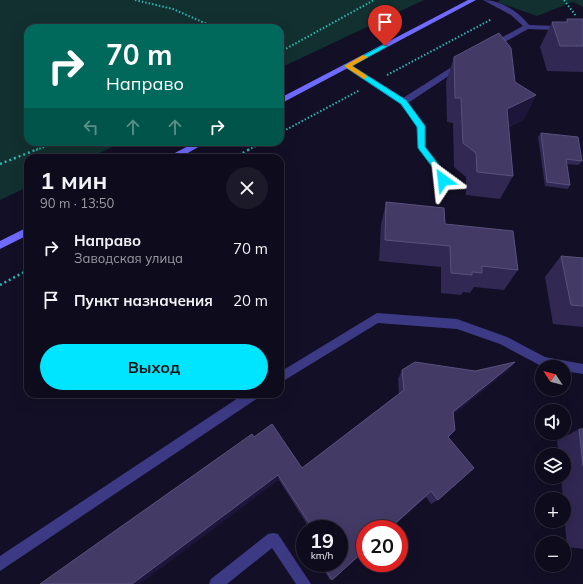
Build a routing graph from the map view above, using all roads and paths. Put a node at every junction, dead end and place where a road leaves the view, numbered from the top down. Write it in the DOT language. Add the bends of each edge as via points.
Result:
graph roads {
  1 [pos="135,0"];
  2 [pos="374,0"];
  3 [pos="473,0"];
  4 [pos="486,0"];
  5 [pos="508,10"];
  6 [pos="207,24"];
  7 [pos="527,27"];
  8 [pos="583,29"];
  9 [pos="284,50"];
  10 [pos="487,50"];
  11 [pos="466,62"];
  12 [pos="347,66"];
  13 [pos="373,83"];
  14 [pos="284,99"];
  15 [pos="403,102"];
  16 [pos="284,131"];
  17 [pos="47,146"];
  18 [pos="195,146"];
  19 [pos="256,146"];
  20 [pos="26,154"];
  21 [pos="180,154"];
  22 [pos="242,154"];
  23 [pos="24,155"];
  24 [pos="0,164"];
  25 [pos="443,180"];
  26 [pos="24,233"];
  27 [pos="0,245"];
  28 [pos="24,272"];
  29 [pos="0,285"];
  30 [pos="583,369"];
  31 [pos="284,376"];
  32 [pos="248,398"];
  33 [pos="0,564"];
  34 [pos="216,584"];
  35 [pos="304,584"];
  1 -- 6 [label="path" via="173,9"];
  2 -- 9 [label="path"];
  3 -- 12 [label="street"];
  4 -- 5 [label="lane"];
  5 -- 7 [label="lane" via="521,18"];
  5 -- 13 [label="path"];
  7 -- 8 [label="lane"];
  7 -- 10 [label="lane"];
  11 -- 15 [label="lane"];
  12 -- 13 [label="lane"];
  12 -- 14 [label="street"];
  13 -- 15 [label="lane"];
  13 -- 16 [label="path"];
  15 -- 25 [label="lane" via="421,126 422,148"];
  17 -- 20 [label="path"];
  18 -- 21 [label="street"];
  19 -- 22 [label="path"];
  23 -- 24 [label="path"];
  26 -- 27 [label="street"];
  28 -- 29 [label="path"];
  30 -- 31 [label="lane" via="543,362 503,340 457,324 377,318"];
  32 -- 33 [label="lane"];
  34 -- 35 [label="lane" via="273,539"];
}
